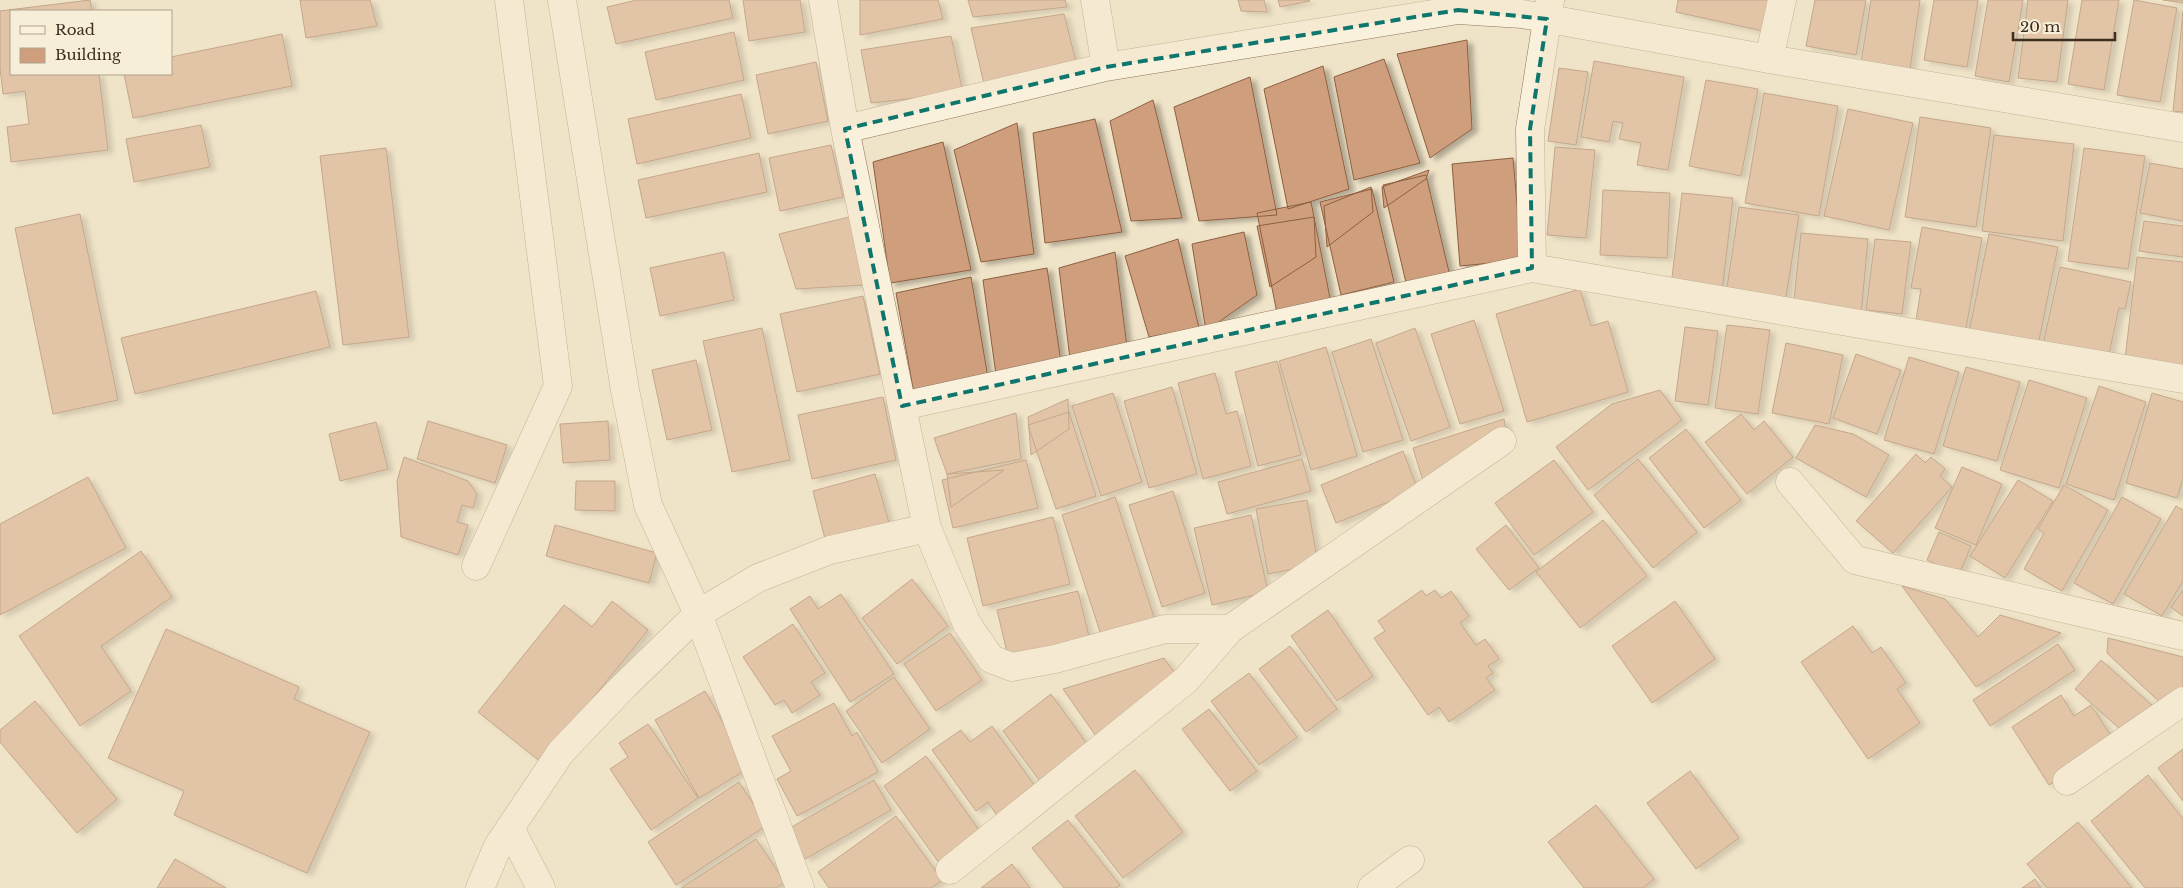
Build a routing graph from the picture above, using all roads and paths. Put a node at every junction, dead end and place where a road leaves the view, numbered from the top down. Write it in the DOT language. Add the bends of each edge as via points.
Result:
graph roads {
  1 [pos="509,0"];
  2 [pos="562,0"];
  3 [pos="823,0"];
  4 [pos="1095,0"];
  5 [pos="1782,0"];
  6 [pos="1549,9"];
  7 [pos="1769,58"];
  8 [pos="1106,67"];
  9 [pos="2183,128"];
  10 [pos="845,129"];
  11 [pos="1532,268"];
  12 [pos="2183,379"];
  13 [pos="902,406"];
  14 [pos="1502,441"];
  15 [pos="1790,482"];
  16 [pos="927,528"];
  17 [pos="476,566"];
  18 [pos="698,614"];
  19 [pos="1230,629"];
  20 [pos="2183,636"];
  21 [pos="2183,701"];
  22 [pos="2067,782"];
  23 [pos="510,828"];
  24 [pos="1410,860"];
  25 [pos="950,870"];
  26 [pos="480,888"];
  27 [pos="540,888"];
  28 [pos="800,888"];
  29 [pos="1372,888"];
  1 -- 17 [label="street" via="558,386"];
  2 -- 18 [label="street" via="624,390 648,505"];
  3 -- 10 [label="street"];
  4 -- 8 [label="street"];
  5 -- 7 [label="street"];
  6 -- 7 [label="street"];
  6 -- 8 [label="street" via="1522,14 1458,10"];
  6 -- 11 [label="street" via="1530,129"];
  7 -- 9 [label="street"];
  8 -- 10 [label="street"];
  10 -- 13 [label="street"];
  11 -- 12 [label="street"];
  11 -- 13 [label="street"];
  13 -- 16 [label="street"];
  14 -- 19 [label="street"];
  15 -- 20 [label="street" via="1855,560"];
  16 -- 18 [label="street" via="830,550 758,578"];
  16 -- 19 [label="street" via="967,624 992,659 1012,667 1165,630"];
  18 -- 23 [label="street" via="561,752"];
  18 -- 28 [label="street"];
  19 -- 25 [label="street" via="1186,680"];
  21 -- 22 [label="street"];
  23 -- 26 [label="street" via="498,846"];
  23 -- 27 [label="street"];
  24 -- 29 [label="street"];
}
